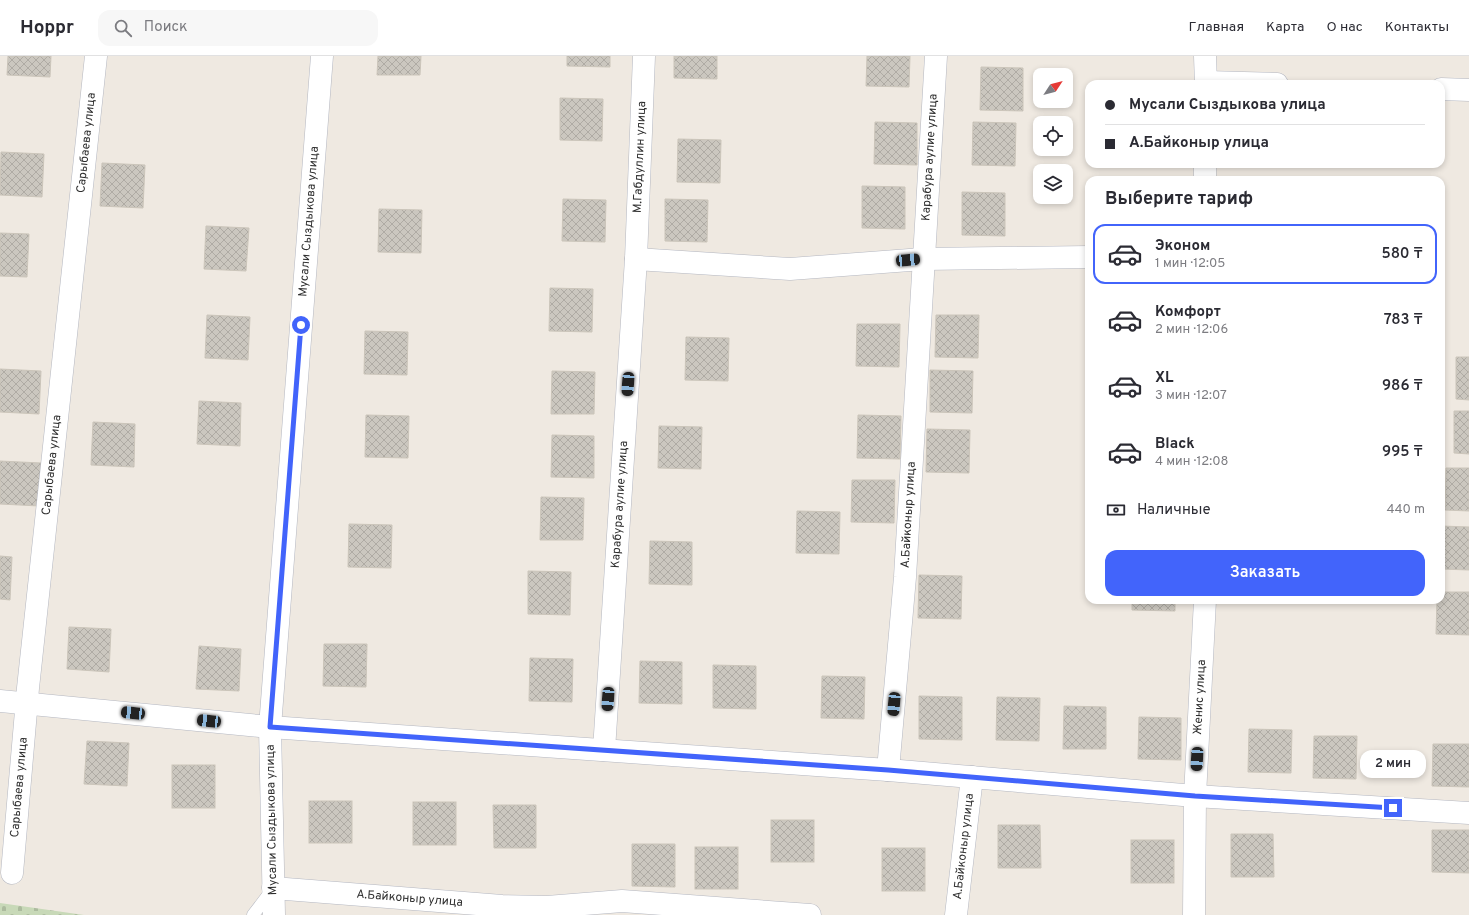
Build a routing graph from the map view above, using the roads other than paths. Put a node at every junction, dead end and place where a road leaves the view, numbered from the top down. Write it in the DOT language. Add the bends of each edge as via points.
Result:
graph roads {
  1 [pos="96,56"];
  2 [pos="322,56"];
  3 [pos="644,56"];
  4 [pos="936,56"];
  5 [pos="1205,56"];
  6 [pos="1206,80"];
  7 [pos="1445,89"];
  8 [pos="1469,90"];
  9 [pos="1085,257"];
  10 [pos="923,258"];
  11 [pos="636,259"];
  12 [pos="1205,604"];
  13 [pos="0,701"];
  14 [pos="27,703"];
  15 [pos="270,727"];
  16 [pos="604,750"];
  17 [pos="888,770"];
  18 [pos="972,777"];
  19 [pos="1195,796"];
  20 [pos="1469,813"];
  21 [pos="12,873"];
  22 [pos="273,888"];
  23 [pos="253,915"];
  24 [pos="274,915"];
  25 [pos="810,915"];
  26 [pos="956,915"];
  27 [pos="1194,915"];
  1 -- 14 [label="street, Сарыбаева улица"];
  2 -- 15 [label="street, Мусали Сыздыкова улица"];
  3 -- 11 [label="street, М.Габдуллин улица"];
  4 -- 10 [label="street, Карабура аулие улица"];
  5 -- 6 [label="street"];
  7 -- 8 [label="street"];
  9 -- 10 [label="street"];
  10 -- 11 [label="street" via="790,269"];
  10 -- 17 [label="street, А.Байконыр улица" via="905,577"];
  11 -- 16 [label="street, Карабура аулие улица"];
  12 -- 19 [label="street, Женис улица"];
  13 -- 14 [label="street, А.Байконыр улица"];
  14 -- 15 [label="street, А.Байконыр улица"];
  14 -- 21 [label="street, Сарыбаева улица"];
  15 -- 16 [label="street, А.Байконыр улица"];
  15 -- 22 [label="street, Мусали Сыздыкова улица"];
  16 -- 17 [label="street, А.Байконыр улица"];
  17 -- 18 [label="street, А.Байконыр улица"];
  18 -- 19 [label="street, А.Байконыр улица"];
  18 -- 26 [label="street, А.Байконыр улица"];
  19 -- 20 [label="street, А.Байконыр улица"];
  19 -- 27 [label="street, Женис улица"];
  22 -- 23 [label="lane"];
  22 -- 24 [label="street, Мусали Сыздыкова улица"];
  22 -- 25 [label="street, А.Байконыр улица" via="502,906 547,907 622,900"];
}
